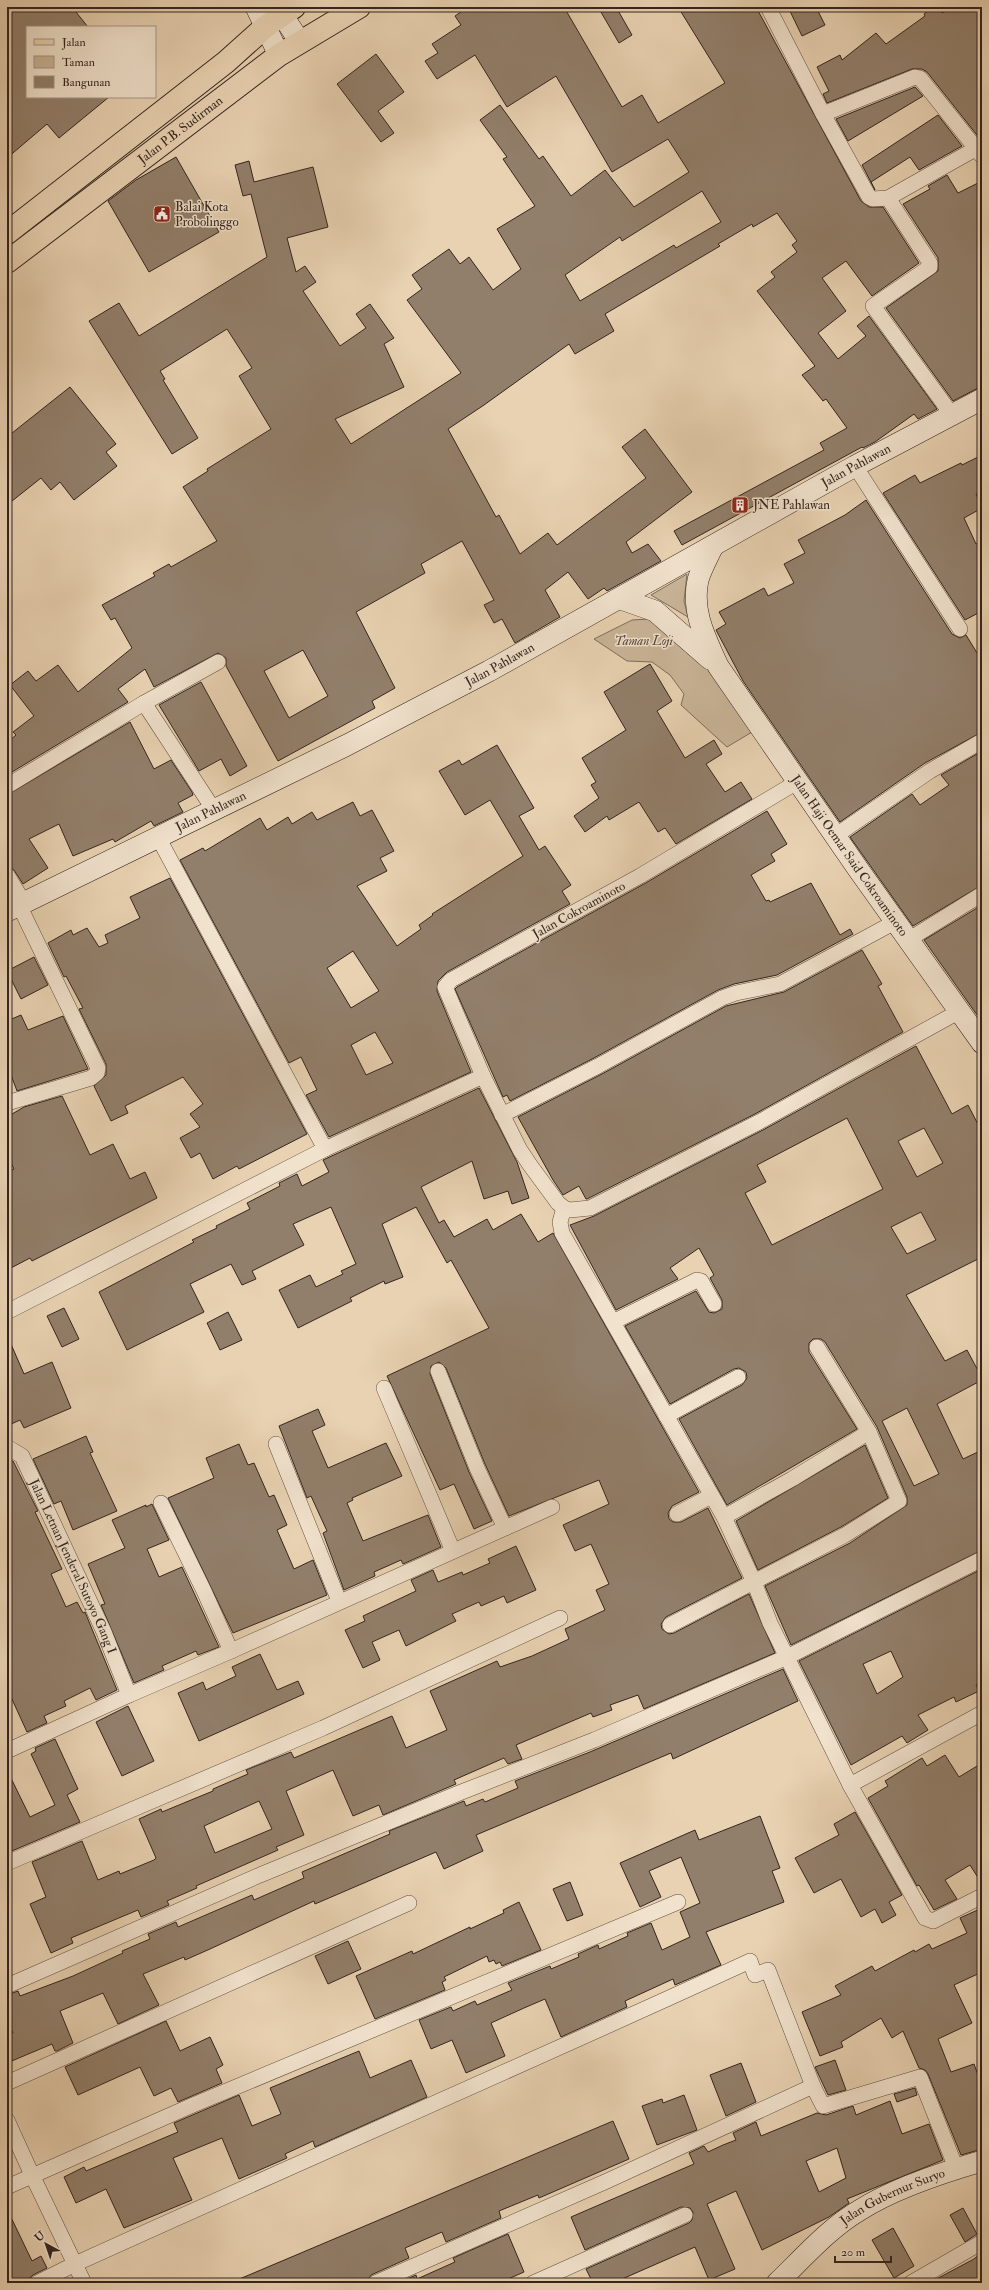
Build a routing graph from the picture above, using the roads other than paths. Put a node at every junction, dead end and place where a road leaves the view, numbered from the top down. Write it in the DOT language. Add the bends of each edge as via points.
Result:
graph roads {
  1 [pos="256,7"];
  2 [pos="359,7"];
  3 [pos="768,7"];
  4 [pos="285,9"];
  5 [pos="264,27"];
  6 [pos="300,42"];
  7 [pos="280,55"];
  8 [pos="823,114"];
  9 [pos="122,144"];
  10 [pos="979,152"];
  11 [pos="137,163"];
  12 [pos="888,198"];
  13 [pos="7,233"];
  14 [pos="7,262"];
  15 [pos="982,399"];
  16 [pos="952,415"];
  17 [pos="855,466"];
  18 [pos="713,546"];
  19 [pos="620,599"];
  20 [pos="960,629"];
  21 [pos="218,662"];
  22 [pos="718,666"];
  23 [pos="144,703"];
  24 [pos="982,741"];
  25 [pos="797,782"];
  26 [pos="7,786"];
  27 [pos="214,810"];
  28 [pos="835,836"];
  29 [pos="158,837"];
  30 [pos="7,875"];
  31 [pos="982,894"];
  32 [pos="17,906"];
  33 [pos="895,922"];
  34 [pos="908,940"];
  35 [pos="960,1011"];
  36 [pos="982,1043"];
  37 [pos="483,1076"];
  38 [pos="7,1103"];
  39 [pos="502,1115"];
  40 [pos="325,1149"];
  41 [pos="564,1208"];
  42 [pos="714,1304"];
  43 [pos="7,1312"];
  44 [pos="613,1322"];
  45 [pos="817,1347"];
  46 [pos="438,1371"];
  47 [pos="738,1377"];
  48 [pos="384,1388"];
  49 [pos="666,1416"];
  50 [pos="869,1432"];
  51 [pos="276,1444"];
  52 [pos="7,1447"];
  53 [pos="711,1496"];
  54 [pos="161,1503"];
  55 [pos="552,1507"];
  56 [pos="677,1514"];
  57 [pos="724,1517"];
  58 [pos="505,1528"];
  59 [pos="453,1551"];
  60 [pos="982,1559"];
  61 [pos="754,1582"];
  62 [pos="339,1601"];
  63 [pos="560,1618"];
  64 [pos="670,1625"];
  65 [pos="231,1651"];
  66 [pos="787,1656"];
  67 [pos="129,1695"];
  68 [pos="982,1713"];
  69 [pos="7,1751"];
  70 [pos="850,1785"];
  71 [pos="7,1863"];
  72 [pos="982,1896"];
  73 [pos="678,1902"];
  74 [pos="409,1904"];
  75 [pos="7,1986"];
  76 [pos="7,2083"];
  77 [pos="813,2086"];
  78 [pos="7,2120"];
  79 [pos="982,2161"];
  80 [pos="956,2168"];
  81 [pos="32,2175"];
  82 [pos="7,2187"];
  83 [pos="685,2215"];
  84 [pos="982,2242"];
  85 [pos="75,2264"];
  86 [pos="37,2283"];
  87 [pos="84,2283"];
  88 [pos="374,2283"];
  89 [pos="533,2283"];
  90 [pos="778,2283"];
  91 [pos="911,2283"];
  1 -- 5 [label="main road"];
  2 -- 6 [label="main road, Jalan P.B. Sudirman"];
  3 -- 8 [label="street"];
  4 -- 5 [label="main road, Jalan P.B. Sudirman"];
  4 -- 6 [label="main road"];
  5 -- 7 [label="main road"];
  5 -- 9 [label="main road, Jalan P.B. Sudirman" via="226,62"];
  6 -- 7 [label="main road, Jalan P.B. Sudirman"];
  7 -- 11 [label="main road, Jalan P.B. Sudirman"];
  8 -- 10 [label="street" via="915,77 920,78"];
  8 -- 12 [label="street" via="869,197"];
  9 -- 11 [label="main road"];
  9 -- 13 [label="main road, Jalan P.B. Sudirman"];
  10 -- 12 [label="street"];
  11 -- 14 [label="main road, Jalan P.B. Sudirman"];
  12 -- 16 [label="street" via="930,263 930,267 873,306"];
  15 -- 16 [label="main road, Jalan Pahlawan"];
  16 -- 17 [label="main road, Jalan Pahlawan"];
  17 -- 18 [label="main road, Jalan Pahlawan"];
  17 -- 20 [label="street"];
  18 -- 19 [label="main road, Jalan Pahlawan"];
  18 -- 22 [label="main road" via="698,579 696,601 702,630"];
  19 -- 22 [label="main road" via="655,611"];
  19 -- 27 [label="main road, Jalan Pahlawan" via="361,737"];
  21 -- 23 [label="street"];
  22 -- 25 [label="main road, Jalan Haji Oemar Said Cokroaminoto"];
  23 -- 26 [label="street"];
  23 -- 27 [label="street"];
  24 -- 28 [label="street" via="930,771"];
  25 -- 28 [label="main road, Jalan Haji Oemar Said Cokroaminoto"];
  25 -- 37 [label="street, Jalan Cokroaminoto" via="634,879 451,980 445,990"];
  27 -- 29 [label="main road, Jalan Pahlawan"];
  28 -- 33 [label="main road, Jalan Haji Oemar Said Cokroaminoto"];
  29 -- 32 [label="main road, Jalan Pahlawan"];
  29 -- 40 [label="street"];
  30 -- 32 [label="street"];
  31 -- 34 [label="street"];
  32 -- 38 [label="street" via="98,1068 97,1073 91,1078"];
  33 -- 34 [label="main road, Jalan Haji Oemar Said Cokroaminoto"];
  33 -- 39 [label="street" via="780,984 722,998"];
  34 -- 35 [label="main road, Jalan Haji Oemar Said Cokroaminoto"];
  35 -- 36 [label="main road, Jalan Haji Oemar Said Cokroaminoto"];
  35 -- 41 [label="street" via="759,1122 590,1208"];
  37 -- 39 [label="street"];
  37 -- 40 [label="street"];
  39 -- 41 [label="street" via="530,1165"];
  40 -- 43 [label="street"];
  41 -- 44 [label="street" via="560,1222 562,1232"];
  42 -- 44 [label="street" via="701,1280 697,1280"];
  44 -- 49 [label="street"];
  45 -- 50 [label="street"];
  46 -- 58 [label="street" via="477,1468"];
  47 -- 49 [label="street"];
  48 -- 59 [label="street"];
  49 -- 53 [label="street"];
  50 -- 57 [label="street" via="792,1480"];
  50 -- 61 [label="street" via="899,1501 845,1535"];
  51 -- 62 [label="street"];
  52 -- 67 [label="street, Jalan Letnan Jenderal Sutoyo Gang I" via="22,1456 104,1632"];
  53 -- 56 [label="street"];
  53 -- 57 [label="street"];
  54 -- 65 [label="street"];
  55 -- 58 [label="street"];
  57 -- 61 [label="street"];
  58 -- 59 [label="street"];
  59 -- 62 [label="street"];
  60 -- 66 [label="street"];
  61 -- 64 [label="street"];
  61 -- 66 [label="street" via="770,1623"];
  62 -- 65 [label="street"];
  63 -- 71 [label="street" via="323,1728"];
  65 -- 67 [label="street"];
  66 -- 70 [label="street"];
  66 -- 75 [label="street" via="594,1740 268,1872"];
  67 -- 69 [label="street"];
  68 -- 70 [label="street"];
  70 -- 72 [label="street" via="925,1918 933,1921"];
  73 -- 81 [label="street"];
  74 -- 76 [label="street"];
  77 -- 80 [label="street" via="825,2107 920,2077"];
  77 -- 85 [label="street" via="768,1970 755,1975 750,1961 568,2045 402,2116"];
  77 -- 88 [label="street" via="607,2181"];
  78 -- 81 [label="street"];
  79 -- 80 [label="main road, Jalan Gubernur Suryo"];
  80 -- 90 [label="main road, Jalan Gubernur Suryo" via="876,2200 859,2210 844,2220"];
  81 -- 82 [label="street"];
  81 -- 85 [label="street"];
  83 -- 89 [label="street"];
  84 -- 91 [label="street"];
  85 -- 86 [label="street"];
  85 -- 87 [label="street"];
}
